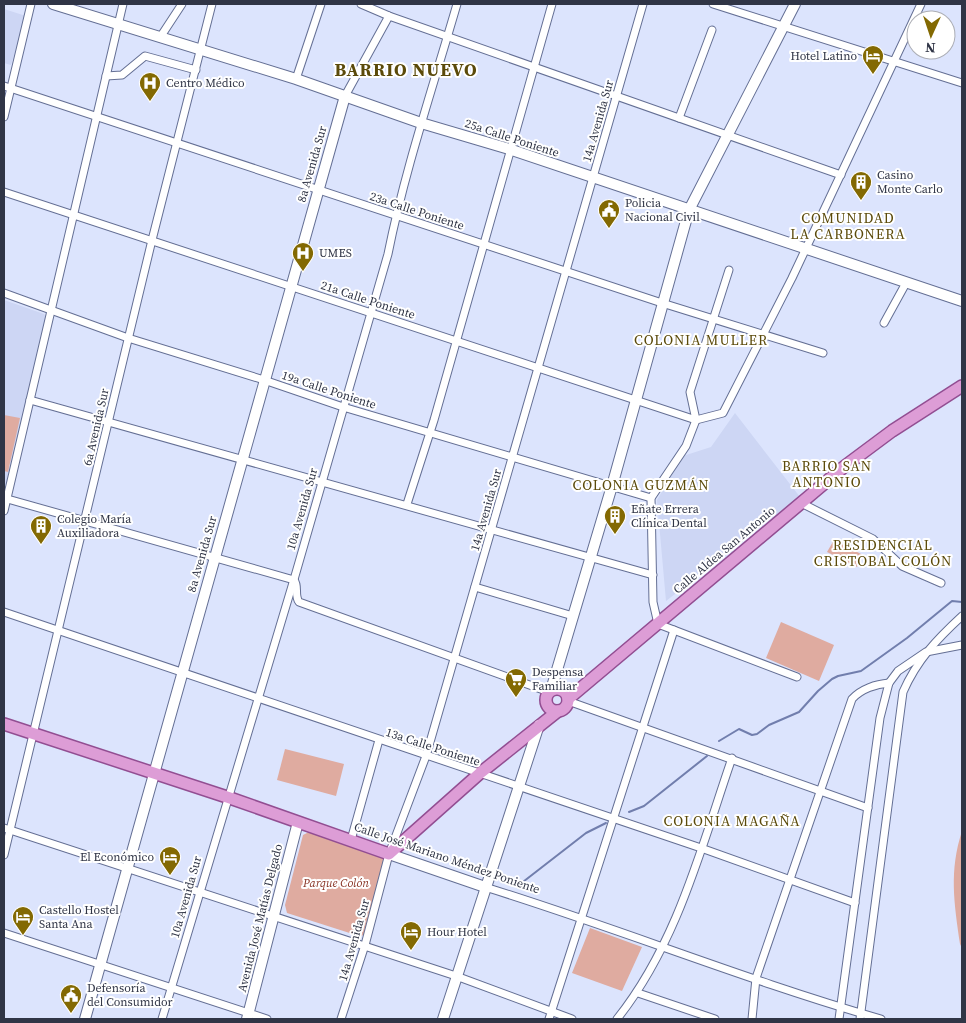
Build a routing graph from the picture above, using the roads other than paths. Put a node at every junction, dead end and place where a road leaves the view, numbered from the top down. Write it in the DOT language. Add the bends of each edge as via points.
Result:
graph roads {
  1 [pos="31,4"];
  2 [pos="53,4"];
  3 [pos="123,4"];
  4 [pos="182,4"];
  5 [pos="212,4"];
  6 [pos="321,4"];
  7 [pos="361,4"];
  8 [pos="457,4"];
  9 [pos="552,4"];
  10 [pos="643,4"];
  11 [pos="713,4"];
  12 [pos="795,4"];
  13 [pos="922,4"];
  14 [pos="389,16"];
  15 [pos="118,23"];
  16 [pos="782,26"];
  17 [pos="712,30"];
  18 [pos="161,36"];
  19 [pos="447,37"];
  20 [pos="201,50"];
  21 [pos="893,60"];
  22 [pos="534,68"];
  23 [pos="196,70"];
  24 [pos="106,76"];
  25 [pos="296,79"];
  26 [pos="962,83"];
  27 [pos="7,87"];
  28 [pos="345,96"];
  29 [pos="616,96"];
  30 [pos="97,116"];
  31 [pos="4,117"];
  32 [pos="679,118"];
  33 [pos="421,123"];
  34 [pos="728,135"];
  35 [pos="176,142"];
  36 [pos="509,149"];
  37 [pos="841,175"];
  38 [pos="593,178"];
  39 [pos="318,189"];
  40 [pos="4,192"];
  41 [pos="689,210"];
  42 [pos="74,215"];
  43 [pos="395,216"];
  44 [pos="152,240"];
  45 [pos="482,244"];
  46 [pos="805,250"];
  47 [pos="730,270"];
  48 [pos="566,271"];
  49 [pos="906,283"];
  50 [pos="290,286"];
  51 [pos="4,293"];
  52 [pos="962,301"];
  53 [pos="662,303"];
  54 [pos="51,308"];
  55 [pos="371,313"];
  56 [pos="713,320"];
  57 [pos="884,323"];
  58 [pos="763,336"];
  59 [pos="128,338"];
  60 [pos="456,341"];
  61 [pos="823,353"];
  62 [pos="539,368"];
  63 [pos="264,380"];
  64 [pos="962,386"];
  65 [pos="30,400"];
  66 [pos="636,400"];
  67 [pos="343,407"];
  68 [pos="696,420"];
  69 [pos="109,424"];
  70 [pos="430,433"];
  71 [pos="513,457"];
  72 [pos="242,459"];
  73 [pos="322,481"];
  74 [pos="612,486"];
  75 [pos="5,498"];
  76 [pos="651,498"];
  77 [pos="801,503"];
  78 [pos="407,504"];
  79 [pos="4,511"];
  80 [pos="85,521"];
  81 [pos="492,530"];
  82 [pos="214,557"];
  83 [pos="589,558"];
  84 [pos="653,575"];
  85 [pos="294,580"];
  86 [pos="941,584"];
  87 [pos="475,587"];
  88 [pos="4,612"];
  89 [pos="573,616"];
  90 [pos="962,616"];
  91 [pos="658,624"];
  92 [pos="674,630"];
  93 [pos="58,631"];
  94 [pos="962,645"];
  95 [pos="926,652"];
  96 [pos="454,658"];
  97 [pos="182,673"];
  98 [pos="797,677"];
  99 [pos="889,683"];
  100 [pos="557,693"];
  101 [pos="257,698"];
  102 [pos="4,724"];
  103 [pos="539,724"];
  104 [pos="642,728"];
  105 [pos="33,734"];
  106 [pos="379,740"];
  107 [pos="426,756"];
  108 [pos="732,758"];
  109 [pos="154,774"];
  110 [pos="479,774"];
  111 [pos="519,786"];
  112 [pos="820,791"];
  113 [pos="227,797"];
  114 [pos="868,808"];
  115 [pos="614,819"];
  116 [pos="298,822"];
  117 [pos="7,829"];
  118 [pos="351,840"];
  119 [pos="701,848"];
  120 [pos="389,854"];
  121 [pos="4,855"];
  122 [pos="128,867"];
  123 [pos="789,881"];
  124 [pos="485,887"];
  125 [pos="200,890"];
  126 [pos="855,903"];
  127 [pos="274,915"];
  128 [pos="581,917"];
  129 [pos="4,933"];
  130 [pos="365,945"];
  131 [pos="664,947"];
  132 [pos="100,966"];
  133 [pos="456,976"];
  134 [pos="756,978"];
  135 [pos="171,988"];
  136 [pos="638,993"];
  137 [pos="840,1007"];
  138 [pos="552,1010"];
  139 [pos="248,1016"];
  140 [pos="861,1016"];
  141 [pos="85,1019"];
  142 [pos="162,1019"];
  143 [pos="267,1019"];
  144 [pos="341,1019"];
  145 [pos="443,1019"];
  146 [pos="549,1019"];
  147 [pos="572,1019"];
  148 [pos="617,1019"];
  149 [pos="715,1019"];
  150 [pos="752,1019"];
  151 [pos="839,1019"];
  152 [pos="881,1019"];
  1 -- 27 [label="street"];
  2 -- 15 [label="street, 25a Calle Poniente"];
  3 -- 15 [label="street"];
  4 -- 18 [label="street"];
  5 -- 20 [label="street, 6a Avenida Sur"];
  6 -- 25 [label="street"];
  7 -- 14 [label="street"];
  8 -- 19 [label="street, 10a Avenida Sur"];
  9 -- 22 [label="street"];
  10 -- 29 [label="street, 14a Avenida Sur"];
  11 -- 16 [label="street"];
  12 -- 16 [label="street"];
  13 -- 21 [label="street"];
  14 -- 19 [label="street"];
  14 -- 28 [label="street"];
  15 -- 18 [label="street, 25a Calle Poniente"];
  15 -- 24 [label="street"];
  16 -- 21 [label="street"];
  16 -- 34 [label="street"];
  17 -- 32 [label="street"];
  18 -- 20 [label="street, 25a Calle Poniente"];
  19 -- 22 [label="street"];
  19 -- 33 [label="street, 10a Avenida Sur"];
  20 -- 23 [label="street, 6a Avenida Sur"];
  20 -- 25 [label="street, 25a Calle Poniente"];
  21 -- 26 [label="street"];
  21 -- 37 [label="street"];
  22 -- 29 [label="street"];
  22 -- 36 [label="street"];
  23 -- 24 [label="street" via="145,56 122,75"];
  23 -- 35 [label="street, 6a Avenida Sur"];
  24 -- 30 [label="street"];
  25 -- 28 [label="street, 25a Calle Poniente"];
  27 -- 30 [label="street, 23a Calle Poniente"];
  27 -- 31 [label="street"];
  28 -- 33 [label="street, 25a Calle Poniente"];
  28 -- 39 [label="street, 8a Avenida Sur"];
  29 -- 32 [label="street"];
  29 -- 38 [label="street, 14a Avenida Sur"];
  30 -- 35 [label="street, 23a Calle Poniente"];
  30 -- 42 [label="street"];
  32 -- 34 [label="street"];
  33 -- 36 [label="street, 25a Calle Poniente"];
  33 -- 43 [label="street, 10a Avenida Sur"];
  34 -- 37 [label="street"];
  34 -- 41 [label="street"];
  35 -- 39 [label="street, 23a Calle Poniente"];
  35 -- 44 [label="street, 6a Avenida Sur"];
  36 -- 38 [label="street, 25a Calle Poniente"];
  36 -- 45 [label="street"];
  37 -- 46 [label="street"];
  38 -- 41 [label="street, 25a Calle Poniente"];
  38 -- 48 [label="street, 14a Avenida Sur"];
  39 -- 43 [label="street, 23a Calle Poniente"];
  39 -- 50 [label="street, 8a Avenida Sur"];
  40 -- 42 [label="street, 21a Calle Poniente"];
  41 -- 46 [label="street, 25a Calle Poniente"];
  41 -- 53 [label="street"];
  42 -- 44 [label="street, 21a Calle Poniente"];
  42 -- 54 [label="street"];
  43 -- 45 [label="street, 23a Calle Poniente"];
  43 -- 55 [label="street, 10a Avenida Sur"];
  44 -- 50 [label="street, 21a Calle Poniente"];
  44 -- 59 [label="street, 6a Avenida Sur"];
  45 -- 48 [label="street, 23a Calle Poniente"];
  45 -- 60 [label="street"];
  46 -- 49 [label="street, 25a Calle Poniente"];
  46 -- 58 [label="street"];
  47 -- 56 [label="street"];
  48 -- 53 [label="street, 23a Calle Poniente"];
  48 -- 62 [label="street, 14a Avenida Sur"];
  49 -- 52 [label="street, 25a Calle Poniente"];
  49 -- 57 [label="street"];
  50 -- 55 [label="street, 21a Calle Poniente"];
  50 -- 63 [label="street, 8a Avenida Sur"];
  51 -- 54 [label="street, 19a Calle Poniente"];
  53 -- 56 [label="street, 23a Calle Poniente"];
  53 -- 66 [label="street"];
  54 -- 59 [label="street, 19a Calle Poniente"];
  54 -- 65 [label="street"];
  55 -- 60 [label="street, 21a Calle Poniente"];
  55 -- 67 [label="street, 10a Avenida Sur"];
  56 -- 58 [label="street, 23a Calle Poniente"];
  56 -- 68 [label="street" via="690,392"];
  58 -- 61 [label="street, 23a Calle Poniente"];
  58 -- 68 [label="street" via="723,413"];
  59 -- 63 [label="street, 19a Calle Poniente"];
  59 -- 69 [label="street, 6a Avenida Sur"];
  60 -- 62 [label="street, 21a Calle Poniente"];
  60 -- 70 [label="street"];
  62 -- 66 [label="street, 21a Calle Poniente"];
  62 -- 71 [label="street, 14a Avenida Sur"];
  63 -- 67 [label="street, 19a Calle Poniente"];
  63 -- 72 [label="street, 8a Avenida Sur"];
  64 -- 77 [label="main road, Calle Aldea San Antonio" via="892,431"];
  65 -- 69 [label="street"];
  65 -- 75 [label="street"];
  66 -- 68 [label="street, 21a Calle Poniente"];
  66 -- 74 [label="street"];
  67 -- 70 [label="street, 19a Calle Poniente"];
  67 -- 73 [label="street, 10a Avenida Sur"];
  68 -- 76 [label="street" via="686,446"];
  69 -- 72 [label="street"];
  69 -- 80 [label="street, 6a Avenida Sur"];
  70 -- 71 [label="street, 19a Calle Poniente"];
  70 -- 78 [label="street"];
  71 -- 74 [label="street, 19a Calle Poniente"];
  71 -- 81 [label="street, 14a Avenida Sur"];
  72 -- 73 [label="street"];
  72 -- 82 [label="street, 8a Avenida Sur"];
  73 -- 78 [label="street"];
  73 -- 85 [label="street, 10a Avenida Sur"];
  74 -- 76 [label="street, 19a Calle Poniente"];
  74 -- 83 [label="street"];
  75 -- 79 [label="street"];
  75 -- 80 [label="street"];
  76 -- 84 [label="street"];
  77 -- 86 [label="street" via="873,539 902,566"];
  77 -- 91 [label="main road, Calle Aldea San Antonio"];
  78 -- 81 [label="street"];
  80 -- 82 [label="street"];
  80 -- 93 [label="street, 6a Avenida Sur"];
  81 -- 83 [label="street"];
  81 -- 87 [label="street, 14a Avenida Sur"];
  82 -- 85 [label="street"];
  82 -- 97 [label="street, 8a Avenida Sur"];
  83 -- 84 [label="street"];
  83 -- 89 [label="street"];
  84 -- 91 [label="street" via="653,602"];
  85 -- 96 [label="street" via="299,602"];
  85 -- 101 [label="street, 10a Avenida Sur"];
  87 -- 89 [label="street"];
  87 -- 96 [label="street, 14a Avenida Sur"];
  88 -- 93 [label="street, 13a Calle Poniente"];
  89 -- 100 [label="street"];
  90 -- 95 [label="street"];
  91 -- 92 [label="street"];
  91 -- 100 [label="main road, Calle Aldea San Antonio" via="580,688"];
  92 -- 98 [label="street"];
  92 -- 104 [label="street"];
  93 -- 97 [label="street, 13a Calle Poniente"];
  93 -- 105 [label="street, 6a Avenida Sur"];
  94 -- 95 [label="street"];
  95 -- 99 [label="street" via="903,667"];
  95 -- 140 [label="street" via="901,701"];
  96 -- 100 [label="street"];
  96 -- 107 [label="street, 14a Avenida Sur"];
  97 -- 101 [label="street, 13a Calle Poniente"];
  97 -- 109 [label="street, 8a Avenida Sur"];
  99 -- 112 [label="street" via="878,684 852,699"];
  99 -- 114 [label="street" via="880,718"];
  100 -- 103 [label="main road, Calle Aldea San Antonio"];
  100 -- 103 [label="main road" via="552,710 558,711"];
  100 -- 104 [label="street"];
  101 -- 106 [label="street, 13a Calle Poniente"];
  101 -- 113 [label="street, 10a Avenida Sur"];
  102 -- 105 [label="main road, Calle José Mariano Méndez Poniente"];
  103 -- 110 [label="main road"];
  103 -- 111 [label="street"];
  104 -- 108 [label="street"];
  104 -- 115 [label="street"];
  105 -- 109 [label="main road, Calle José Mariano Méndez Poniente"];
  105 -- 117 [label="street, 6a Avenida Sur"];
  106 -- 107 [label="street, 13a Calle Poniente"];
  106 -- 118 [label="street"];
  107 -- 110 [label="street, 13a Calle Poniente"];
  107 -- 120 [label="street, 14a Avenida Sur"];
  108 -- 112 [label="street"];
  108 -- 119 [label="street"];
  109 -- 113 [label="main road, Calle José Mariano Méndez Poniente"];
  109 -- 122 [label="street, 8a Avenida Sur"];
  110 -- 111 [label="street, 13a Calle Poniente"];
  110 -- 120 [label="main road"];
  111 -- 115 [label="street, 13a Calle Poniente"];
  111 -- 124 [label="street"];
  112 -- 114 [label="street"];
  112 -- 123 [label="street"];
  113 -- 116 [label="main road, Calle José Mariano Méndez Poniente"];
  113 -- 125 [label="street, 10a Avenida Sur"];
  114 -- 126 [label="street"];
  115 -- 119 [label="street, 13a Calle Poniente"];
  115 -- 128 [label="street"];
  116 -- 118 [label="main road, Calle José Mariano Méndez Poniente"];
  116 -- 127 [label="street, Avenida José Matías Delgado"];
  117 -- 121 [label="street, 6a Avenida Sur"];
  117 -- 122 [label="street"];
  118 -- 120 [label="main road, Calle José Mariano Méndez Poniente"];
  119 -- 123 [label="street, 13a Calle Poniente"];
  119 -- 131 [label="street"];
  120 -- 124 [label="street, Calle José Mariano Méndez Poniente"];
  120 -- 130 [label="street, 14a Avenida Sur"];
  122 -- 125 [label="street"];
  122 -- 132 [label="street, 8a Avenida Sur"];
  123 -- 126 [label="street, 13a Calle Poniente"];
  123 -- 134 [label="street"];
  124 -- 128 [label="street, Calle José Mariano Méndez Poniente"];
  124 -- 133 [label="street"];
  125 -- 127 [label="street"];
  125 -- 135 [label="street, 10a Avenida Sur"];
  126 -- 137 [label="street"];
  127 -- 130 [label="street"];
  127 -- 139 [label="street, Avenida José Matías Delgado"];
  128 -- 131 [label="street, Calle José Mariano Méndez Poniente"];
  128 -- 138 [label="street"];
  129 -- 132 [label="street"];
  130 -- 133 [label="street"];
  130 -- 144 [label="street, 14a Avenida Sur"];
  131 -- 134 [label="street, Calle José Mariano Méndez Poniente"];
  131 -- 136 [label="street"];
  132 -- 135 [label="street"];
  132 -- 141 [label="street, 8a Avenida Sur"];
  133 -- 138 [label="street"];
  133 -- 145 [label="street"];
  134 -- 137 [label="street, Calle José Mariano Méndez Poniente"];
  134 -- 150 [label="street"];
  135 -- 139 [label="street"];
  135 -- 142 [label="street, 10a Avenida Sur"];
  136 -- 148 [label="street"];
  136 -- 149 [label="street"];
  137 -- 140 [label="street, Calle José Mariano Méndez Poniente"];
  137 -- 151 [label="street"];
  138 -- 146 [label="street"];
  138 -- 147 [label="street"];
  139 -- 143 [label="street"];
  140 -- 152 [label="street, Calle José Mariano Méndez Poniente"];
}
